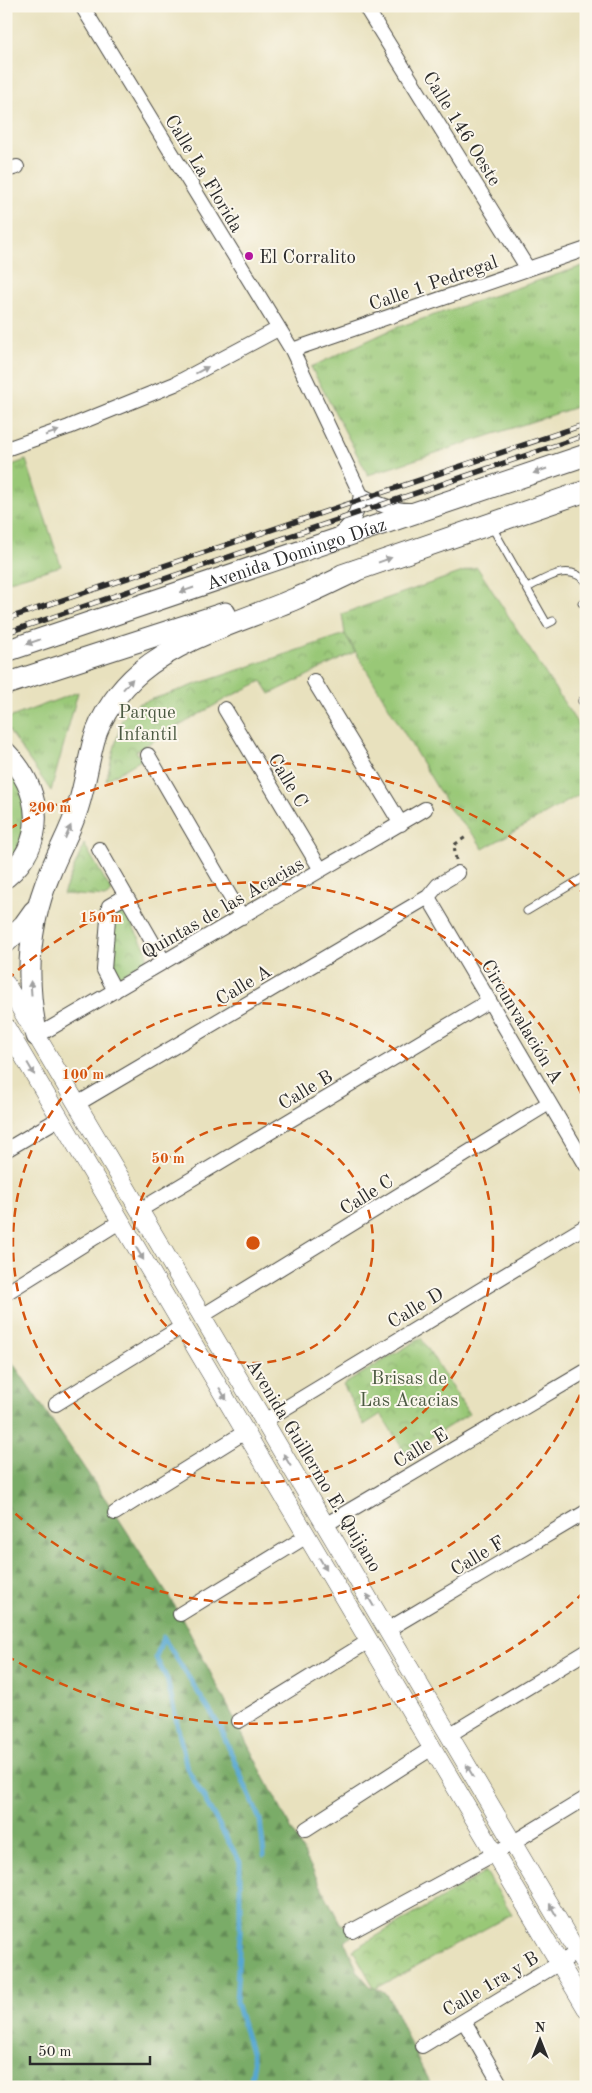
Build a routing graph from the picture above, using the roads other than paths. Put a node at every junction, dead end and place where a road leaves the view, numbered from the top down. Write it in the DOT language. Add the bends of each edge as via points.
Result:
graph roads {
  1 [pos="82,6"];
  2 [pos="365,6"];
  3 [pos="586,249"];
  4 [pos="528,269"];
  5 [pos="278,328"];
  6 [pos="292,350"];
  7 [pos="6,449"];
  8 [pos="586,455"];
  9 [pos="586,491"];
  10 [pos="361,495"];
  11 [pos="586,501"];
  12 [pos="554,502"];
  13 [pos="426,509"];
  14 [pos="490,523"];
  15 [pos="327,542"];
  16 [pos="355,571"];
  17 [pos="586,581"];
  18 [pos="527,588"];
  19 [pos="553,621"];
  20 [pos="6,651"];
  21 [pos="314,681"];
  22 [pos="6,684"];
  23 [pos="586,698"];
  24 [pos="586,706"];
  25 [pos="225,709"];
  26 [pos="6,753"];
  27 [pos="148,755"];
  28 [pos="425,809"];
  29 [pos="401,824"];
  30 [pos="99,849"];
  31 [pos="321,870"];
  32 [pos="458,873"];
  33 [pos="586,876"];
  34 [pos="6,877"];
  35 [pos="126,896"];
  36 [pos="428,897"];
  37 [pos="39,901"];
  38 [pos="527,911"];
  39 [pos="242,917"];
  40 [pos="6,942"];
  41 [pos="164,962"];
  42 [pos="6,984"];
  43 [pos="115,991"];
  44 [pos="6,997"];
  45 [pos="489,1001"];
  46 [pos="22,1012"];
  47 [pos="6,1027"];
  48 [pos="38,1036"];
  49 [pos="549,1103"];
  50 [pos="77,1104"];
  51 [pos="60,1118"];
  52 [pos="6,1150"];
  53 [pos="586,1165"];
  54 [pos="128,1190"];
  55 [pos="109,1201"];
  56 [pos="140,1210"];
  57 [pos="121,1221"];
  58 [pos="586,1226"];
  59 [pos="6,1293"];
  60 [pos="202,1316"];
  61 [pos="183,1326"];
  62 [pos="586,1371"];
  63 [pos="56,1404"];
  64 [pos="264,1421"];
  65 [pos="245,1432"];
  66 [pos="586,1512"];
  67 [pos="115,1513"];
  68 [pos="325,1525"];
  69 [pos="307,1536"];
  70 [pos="180,1614"];
  71 [pos="387,1630"];
  72 [pos="369,1641"];
  73 [pos="586,1652"];
  74 [pos="239,1721"];
  75 [pos="449,1735"];
  76 [pos="432,1748"];
  77 [pos="586,1798"];
  78 [pos="306,1829"];
  79 [pos="512,1842"];
  80 [pos="494,1854"];
  81 [pos="352,1931"];
  82 [pos="583,1956"];
  83 [pos="559,1963"];
  84 [pos="586,2008"];
  85 [pos="464,2020"];
  86 [pos="422,2046"];
  87 [pos="502,2087"];
  1 -- 5 [label="street, Calle La Florida"];
  2 -- 4 [label="street, Calle 146 Oeste"];
  3 -- 4 [label="street, Calle 1 Pedregal"];
  4 -- 6 [label="street, Calle 1 Pedregal"];
  5 -- 6 [label="street, Calle La Florida"];
  7 -- 5 [label="street, one-way" via="175,384"];
  6 -- 10 [label="street, Calle La Florida"];
  8 -- 13 [label="main road, Avenida Domingo Díaz, one-way"];
  9 -- 12 [label="main road, Avenida Domingo Díaz"];
  10 -- 13 [label="street" via="392,508"];
  10 -- 15 [label="street" via="351,523"];
  11 -- 12 [label="street"];
  12 -- 14 [label="main road, Avenida Domingo Díaz"];
  13 -- 15 [label="main road, Avenida Domingo Díaz"];
  16 -- 14 [label="main road, Avenida Domingo Díaz, one-way"];
  14 -- 18 [label="lane"];
  15 -- 20 [label="main road, Avenida Domingo Díaz, one-way"];
  16 -- 22 [label="main road, Avenida Domingo Díaz"];
  37 -- 16 [label="main road, one-way" via="78,808 94,739 128,682 161,657 202,636"];
  17 -- 18 [label="lane" via="572,572 559,572"];
  18 -- 19 [label="lane" via="547,624"];
  21 -- 29 [label="street"];
  23 -- 24 [label="lane" via="582,701"];
  25 -- 31 [label="street, Calle C"];
  26 -- 34 [label="main road" via="26,778 36,811 28,850"];
  27 -- 39 [label="street"];
  28 -- 29 [label="street, Quintas de las Acacias"];
  29 -- 31 [label="street, Quintas de las Acacias"];
  30 -- 35 [label="street"];
  31 -- 39 [label="street, Quintas de las Acacias"];
  32 -- 36 [label="street, Calle A" via="438,885"];
  33 -- 38 [label="lane"];
  35 -- 41 [label="street"];
  35 -- 43 [label="street" via="109,906 104,970"];
  36 -- 45 [label="street, Circunvalación A"];
  36 -- 50 [label="street, Calle A"];
  37 -- 40 [label="main road" via="24,925"];
  48 -- 37 [label="main road, one-way" via="33,1018 30,971"];
  39 -- 41 [label="street, Quintas de las Acacias"];
  41 -- 43 [label="street, Quintas de las Acacias"];
  42 -- 46 [label="street, Avenida Guillermo E. Quijano"];
  43 -- 48 [label="street, Quintas de las Acacias"];
  44 -- 46 [label="lane"];
  45 -- 49 [label="street, Circunvalación A"];
  45 -- 56 [label="street, Calle B"];
  46 -- 48 [label="street, Avenida Guillermo E. Quijano"];
  47 -- 51 [label="street, one-way"];
  48 -- 50 [label="street, Avenida Guillermo E. Quijano"];
  49 -- 53 [label="street, Circunvalación A"];
  49 -- 60 [label="street, Calle C"];
  50 -- 54 [label="street, Avenida Guillermo E. Quijano"];
  51 -- 52 [label="street"];
  51 -- 55 [label="street"];
  54 -- 55 [label="street"];
  54 -- 56 [label="street, Avenida Guillermo E. Quijano"];
  55 -- 57 [label="street"];
  56 -- 60 [label="street, Avenida Guillermo E. Quijano"];
  57 -- 59 [label="street"];
  57 -- 61 [label="street, one-way"];
  58 -- 64 [label="street, Calle D"];
  60 -- 64 [label="street, Avenida Guillermo E. Quijano"];
  61 -- 63 [label="street"];
  61 -- 65 [label="street, one-way"];
  62 -- 68 [label="street, Calle E"];
  68 -- 64 [label="street, Avenida Guillermo E. Quijano, one-way"];
  65 -- 67 [label="street"];
  65 -- 69 [label="street"];
  66 -- 71 [label="street, Calle F"];
  71 -- 68 [label="street, Avenida Guillermo E. Quijano, one-way"];
  69 -- 70 [label="street"];
  69 -- 72 [label="street, one-way"];
  71 -- 75 [label="street, Avenida Guillermo E. Quijano"];
  72 -- 74 [label="street"];
  72 -- 76 [label="street"];
  73 -- 75 [label="street"];
  79 -- 75 [label="street, Avenida Guillermo E. Quijano, one-way"];
  76 -- 78 [label="street"];
  76 -- 80 [label="street"];
  77 -- 79 [label="street"];
  79 -- 80 [label="street"];
  82 -- 79 [label="street, Avenida Guillermo E. Quijano, one-way"];
  80 -- 81 [label="street"];
  80 -- 83 [label="street"];
  82 -- 83 [label="street, Calle 1ra y B"];
  83 -- 84 [label="street"];
  83 -- 85 [label="street, Calle 1ra y B"];
  85 -- 86 [label="street, Calle 1ra y B"];
  85 -- 87 [label="street"];
}
